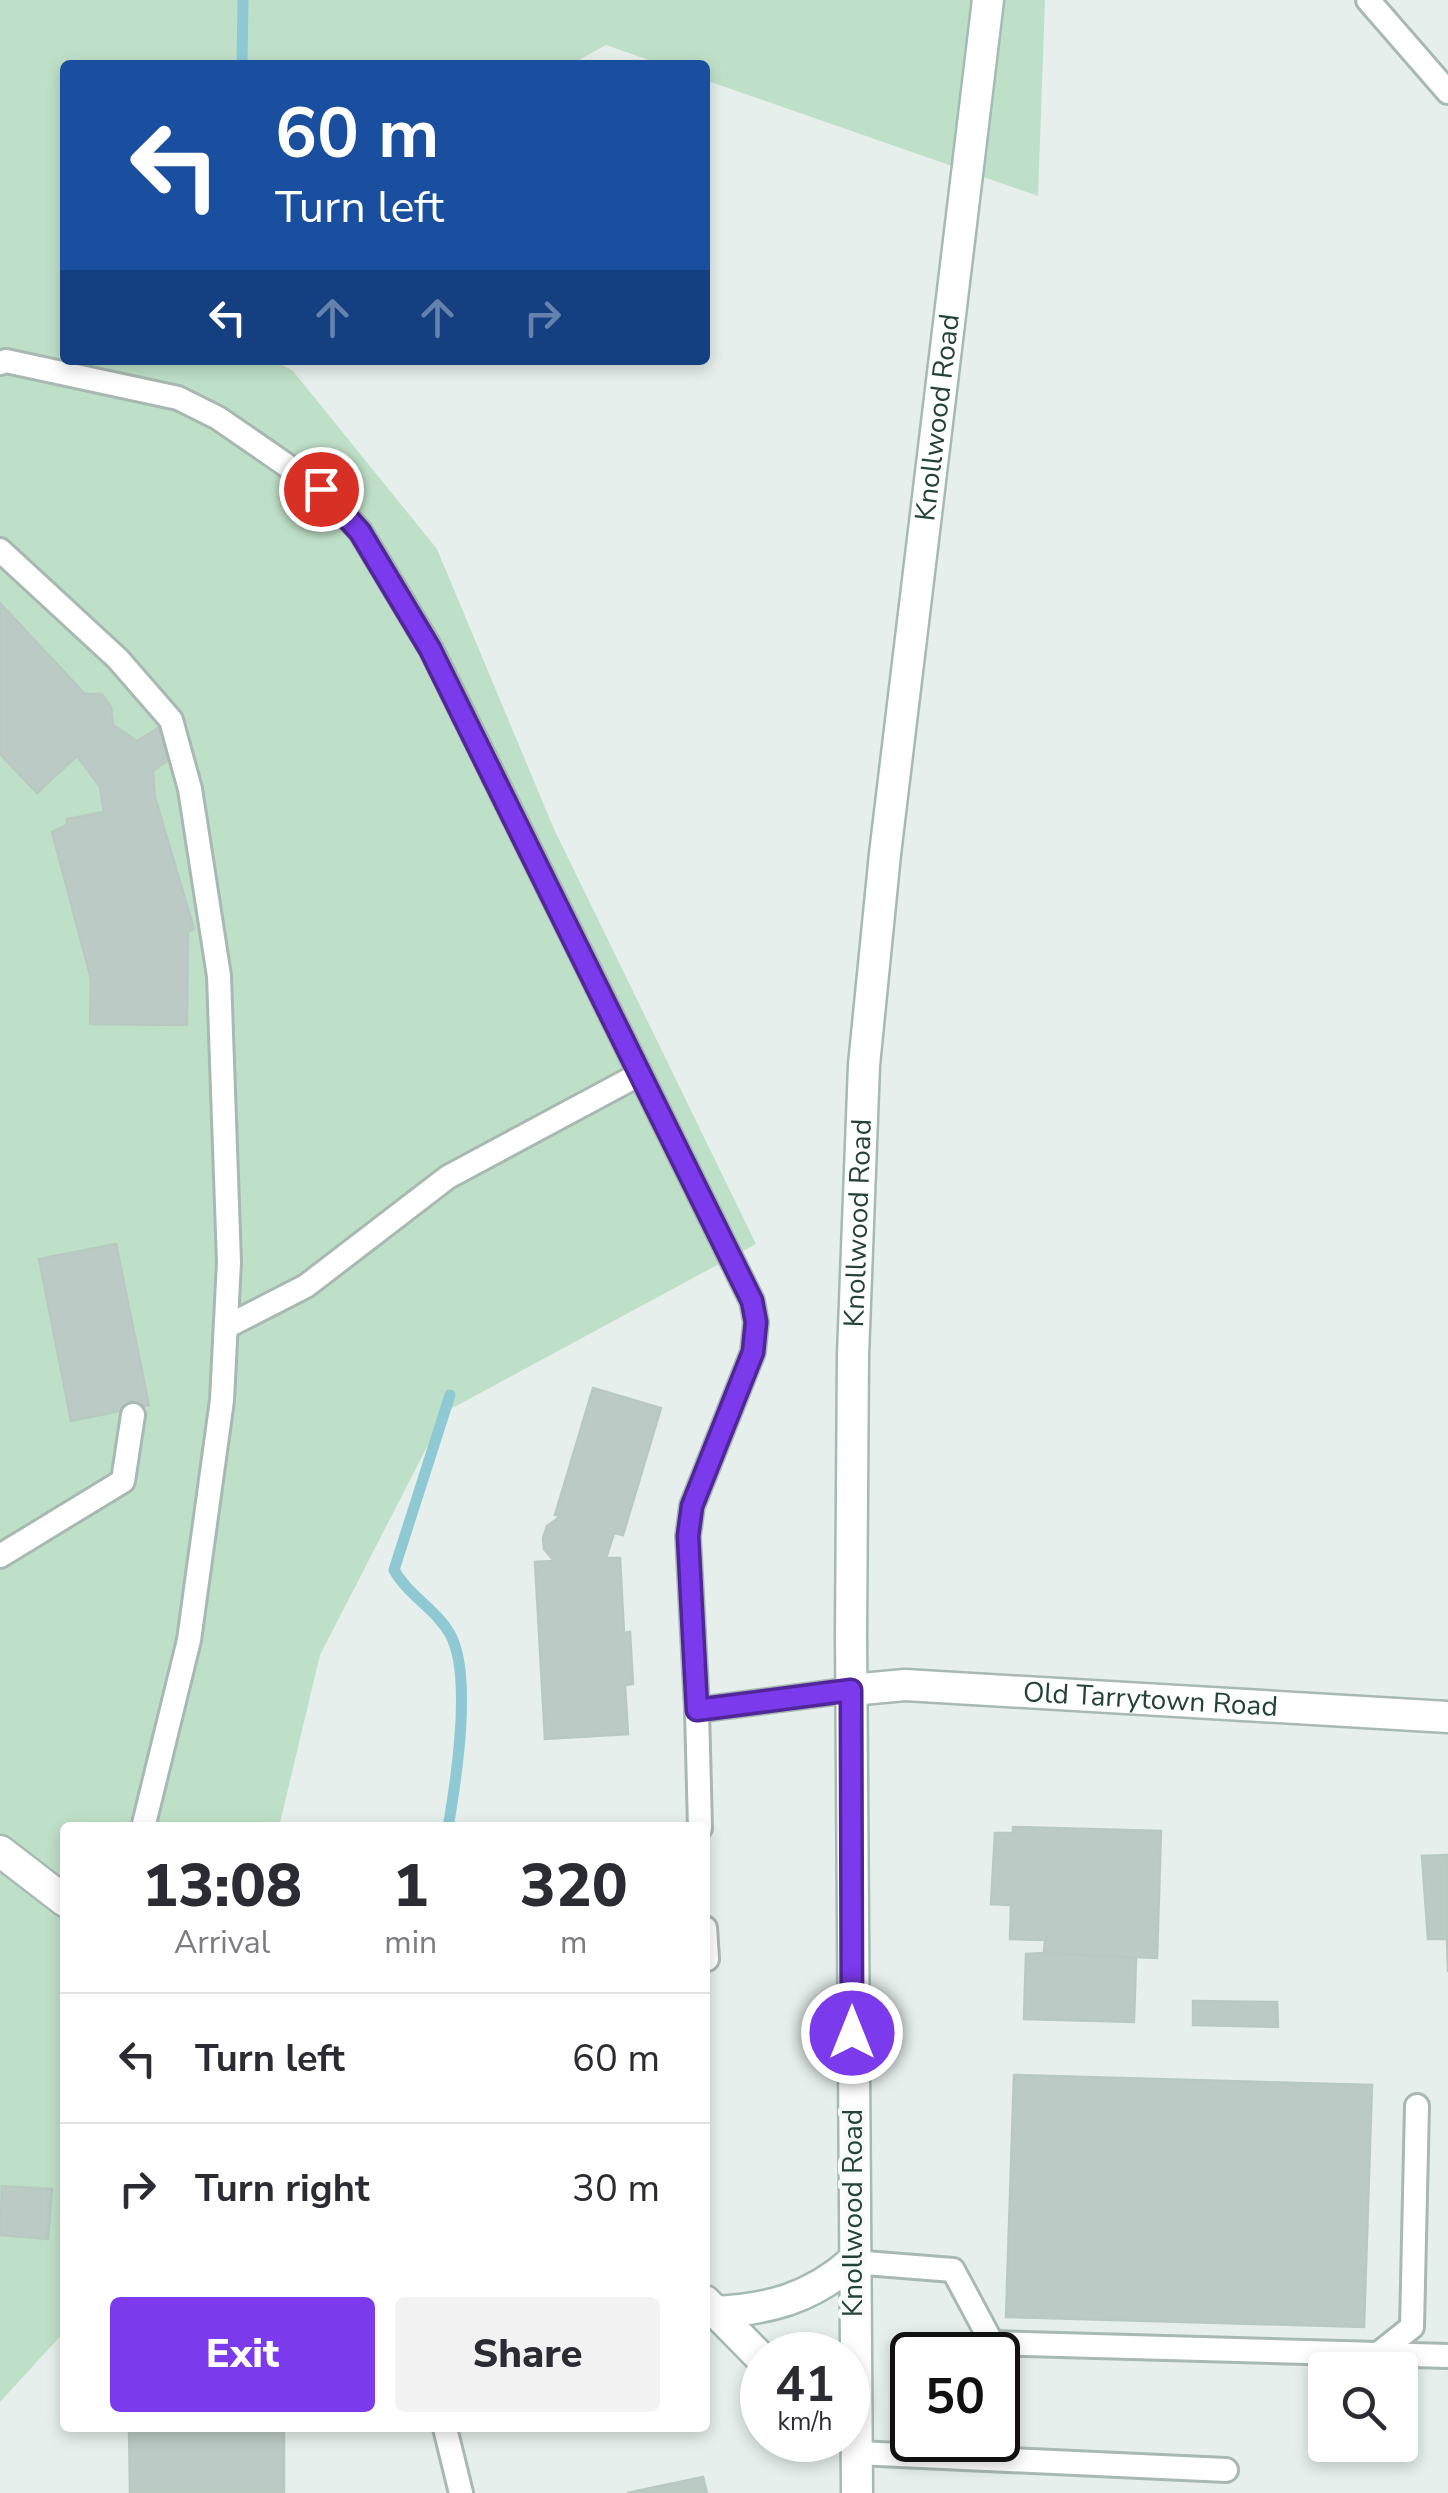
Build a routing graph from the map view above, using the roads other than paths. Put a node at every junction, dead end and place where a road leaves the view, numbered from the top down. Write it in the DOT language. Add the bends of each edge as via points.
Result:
graph roads {
  1 [pos="988,0"];
  2 [pos="1368,0"];
  3 [pos="1448,92"];
  4 [pos="0,363"];
  5 [pos="0,550"];
  6 [pos="640,1074"];
  7 [pos="226,1327"];
  8 [pos="133,1415"];
  9 [pos="0,1556"];
  10 [pos="851,1690"];
  11 [pos="697,1710"];
  12 [pos="1448,1717"];
  13 [pos="144,1822"];
  14 [pos="700,1822"];
  15 [pos="0,1851"];
  16 [pos="60,1898"];
  17 [pos="1418,2106"];
  18 [pos="852,2262"];
  19 [pos="710,2309"];
  20 [pos="710,2310"];
  21 [pos="851,2332"];
  22 [pos="740,2338"];
  23 [pos="1308,2352"];
  24 [pos="1380,2352"];
  25 [pos="1418,2355"];
  26 [pos="1448,2356"];
  27 [pos="446,2432"];
  28 [pos="870,2447"];
  29 [pos="852,2462"];
  30 [pos="1226,2470"];
  31 [pos="461,2493"];
  32 [pos="856,2493"];
  1 -- 10 [label="main road, Knollwood Road" via="864,1065"];
  2 -- 3 [label="lane"];
  4 -- 6 [label="lane" via="178,398 321,489 360,532 430,649"];
  5 -- 7 [label="lane" via="118,659 171,720 190,790 219,976"];
  6 -- 7 [label="lane" via="448,1177 306,1286"];
  6 -- 11 [label="lane" via="752,1301 756,1322 753,1352 692,1506"];
  7 -- 13 [label="lane" via="190,1640"];
  8 -- 9 [label="lane" via="123,1481"];
  10 -- 11 [label="lane"];
  10 -- 12 [label="main road, Old Tarrytown Road" via="905,1685"];
  10 -- 18 [label="main road, Knollwood Road"];
  11 -- 14 [label="lane"];
  15 -- 16 [label="main road"];
  17 -- 24 [label="lane" via="1412,2326"];
  18 -- 19 [label="main road" via="801,2297 750,2310"];
  18 -- 21 [label="main road, Knollwood Road"];
  18 -- 23 [label="lane" via="952,2270 992,2343"];
  20 -- 22 [label="main road"];
  25 -- 26 [label="lane"];
  27 -- 31 [label="lane"];
  28 -- 30 [label="lane"];
  29 -- 32 [label="main road, Knollwood Road"];
}
